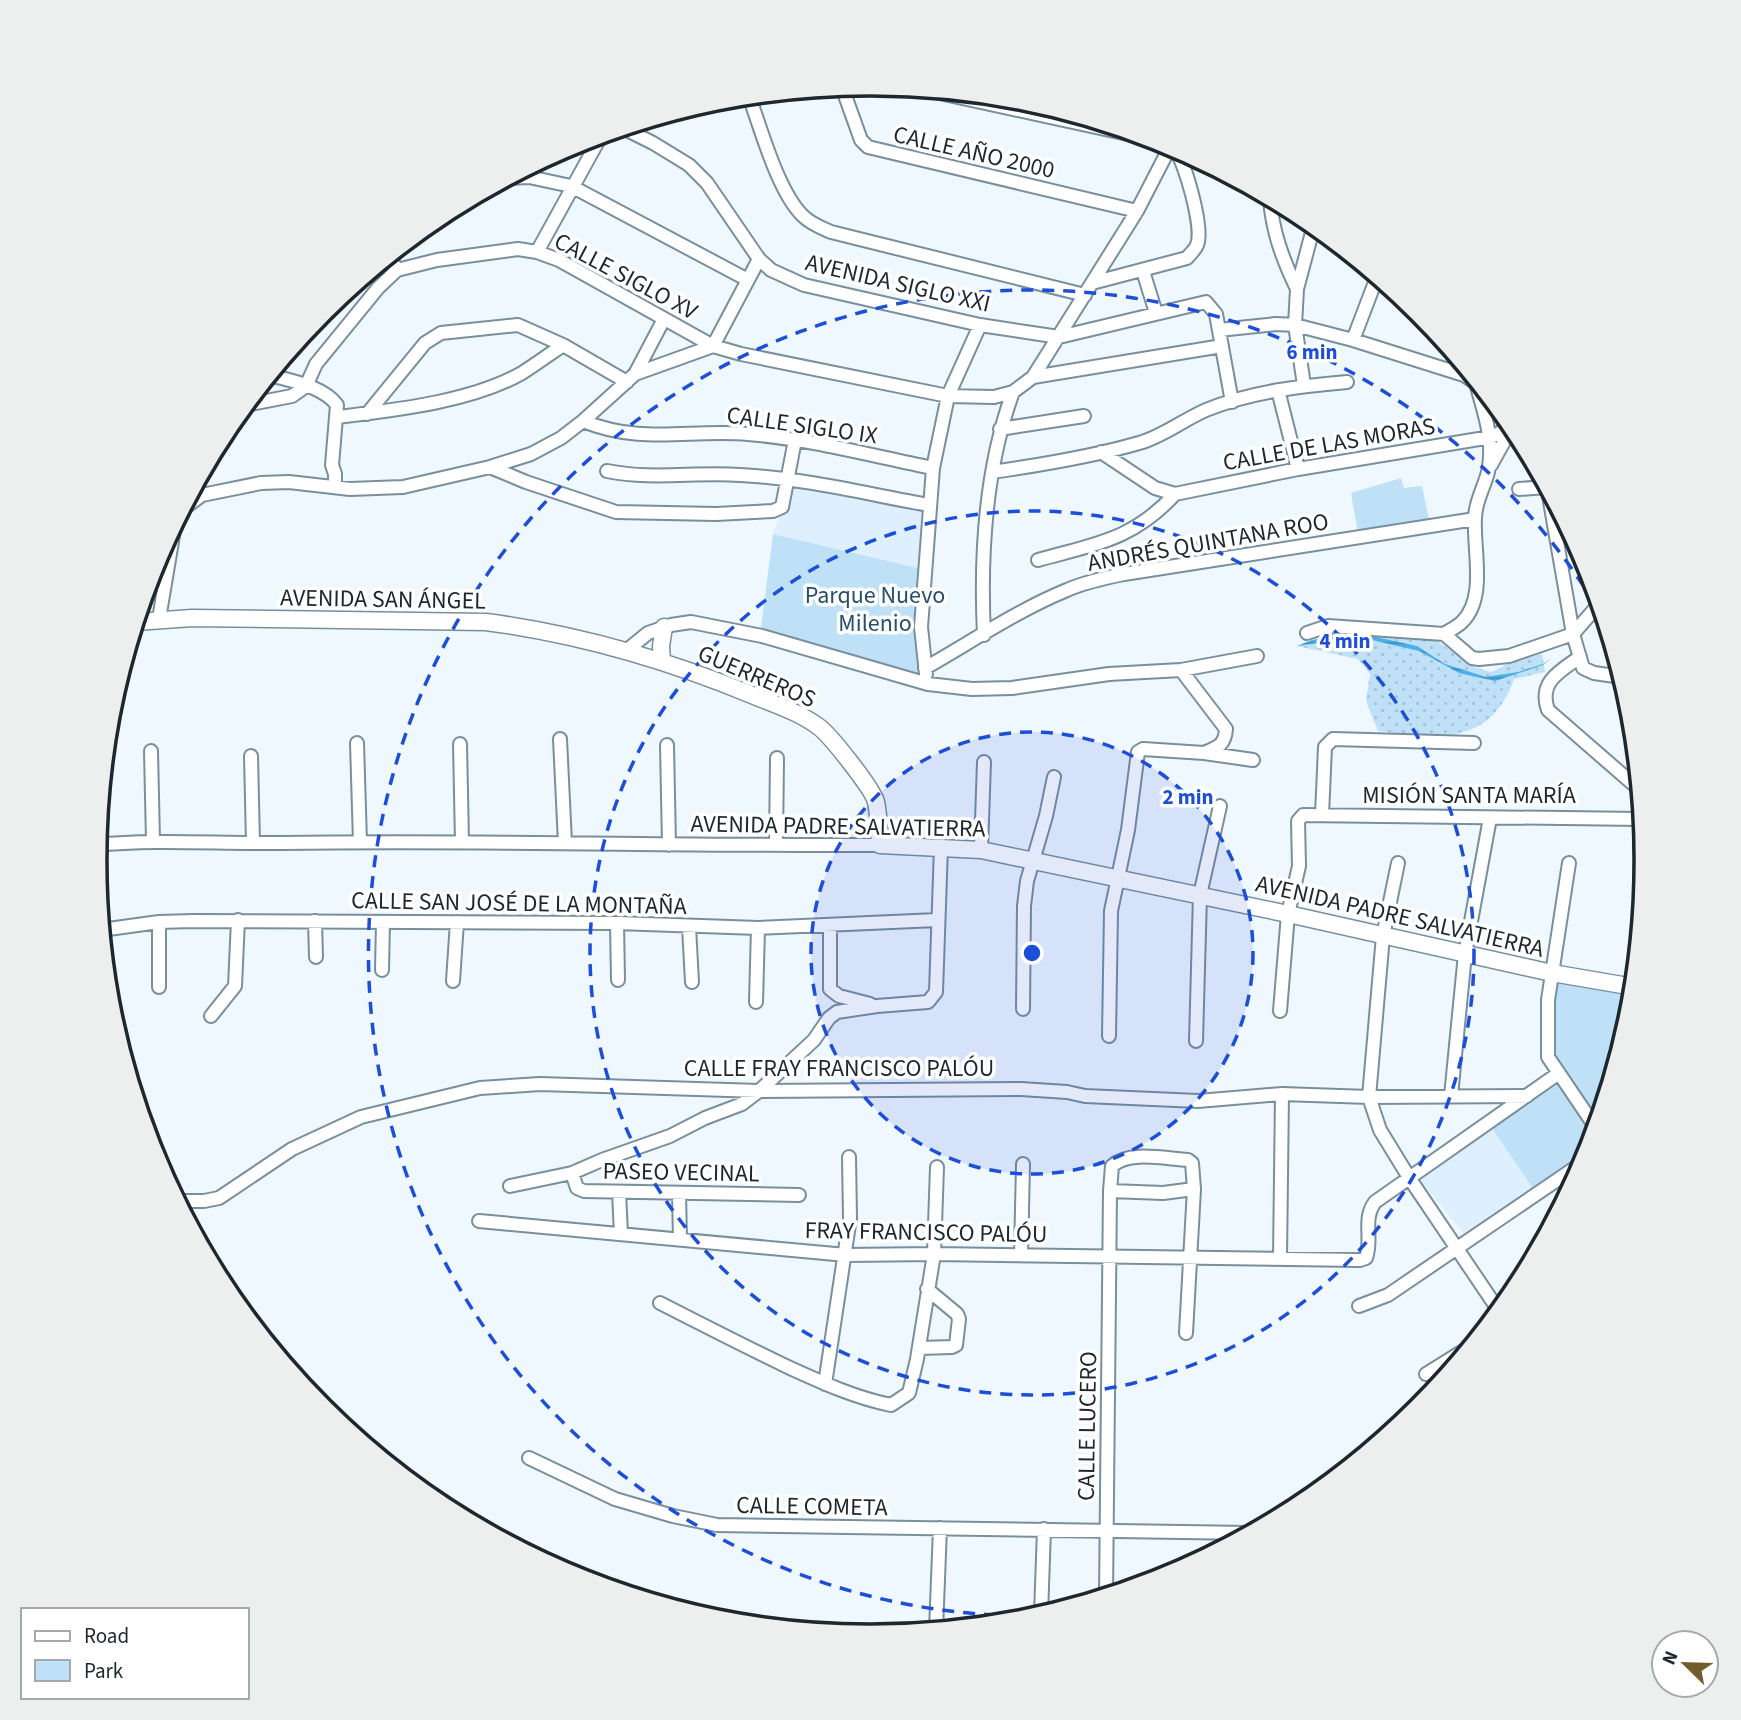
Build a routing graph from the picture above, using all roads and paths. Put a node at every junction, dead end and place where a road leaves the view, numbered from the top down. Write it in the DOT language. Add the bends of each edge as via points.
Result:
graph roads {
  1 [pos="846,97"];
  2 [pos="753,106"];
  3 [pos="635,134"];
  4 [pos="593,148"];
  5 [pos="1167,156"];
  6 [pos="1184,164"];
  7 [pos="529,177"];
  8 [pos="571,186"];
  9 [pos="1137,211"];
  10 [pos="1272,211"];
  11 [pos="1311,237"];
  12 [pos="537,252"];
  13 [pos="759,259"];
  14 [pos="394,264"];
  15 [pos="397,270"];
  16 [pos="1143,271"];
  17 [pos="748,280"];
  18 [pos="1092,283"];
  19 [pos="1374,286"];
  20 [pos="1297,289"];
  21 [pos="1085,295"];
  22 [pos="1156,313"];
  23 [pos="664,319"];
  24 [pos="980,325"];
  25 [pos="1295,325"];
  26 [pos="1219,330"];
  27 [pos="1059,337"];
  28 [pos="1353,340"];
  29 [pos="563,345"];
  30 [pos="713,346"];
  31 [pos="1222,346"];
  32 [pos="1460,375"];
  33 [pos="1033,377"];
  34 [pos="279,378"];
  35 [pos="631,378"];
  36 [pos="1347,382"];
  37 [pos="1304,385"];
  38 [pos="306,386"];
  39 [pos="1278,390"];
  40 [pos="1013,392"];
  41 [pos="948,396"];
  42 [pos="260,402"];
  43 [pos="1232,402"];
  44 [pos="1481,402"];
  45 [pos="367,414"];
  46 [pos="1084,416"];
  47 [pos="338,420"];
  48 [pos="583,421"];
  49 [pos="1000,429"];
  50 [pos="1503,431"];
  51 [pos="1491,437"];
  52 [pos="1507,437"];
  53 [pos="795,440"];
  54 [pos="1101,452"];
  55 [pos="490,467"];
  56 [pos="933,468"];
  57 [pos="1298,470"];
  58 [pos="607,471"];
  59 [pos="992,472"];
  60 [pos="1488,472"];
  61 [pos="788,480"];
  62 [pos="335,481"];
  63 [pos="1537,488"];
  64 [pos="1519,489"];
  65 [pos="1175,494"];
  66 [pos="199,497"];
  67 [pos="929,505"];
  68 [pos="1552,516"];
  69 [pos="1475,519"];
  70 [pos="1038,560"];
  71 [pos="168,562"];
  72 [pos="1593,611"];
  73 [pos="159,619"];
  74 [pos="145,621"];
  75 [pos="664,628"];
  76 [pos="1307,633"];
  77 [pos="1444,634"];
  78 [pos="1573,634"];
  79 [pos="984,635"];
  80 [pos="626,651"];
  81 [pos="1258,656"];
  82 [pos="662,662"];
  83 [pos="1581,663"];
  84 [pos="925,668"];
  85 [pos="1181,670"];
  86 [pos="1611,675"];
  87 [pos="928,684"];
  88 [pos="560,739"];
  89 [pos="357,743"];
  90 [pos="1474,743"];
  91 [pos="460,744"];
  92 [pos="667,745"];
  93 [pos="151,751"];
  94 [pos="1204,753"];
  95 [pos="251,756"];
  96 [pos="777,758"];
  97 [pos="1253,760"];
  98 [pos="984,762"];
  99 [pos="1054,777"];
  100 [pos="1630,781"];
  101 [pos="1220,806"];
  102 [pos="1322,815"];
  103 [pos="1490,818"];
  104 [pos="1633,818"];
  105 [pos="153,841"];
  106 [pos="360,842"];
  107 [pos="462,842"];
  108 [pos="253,843"];
  109 [pos="565,843"];
  110 [pos="107,844"];
  111 [pos="669,845"];
  112 [pos="776,845"];
  113 [pos="880,845"];
  114 [pos="940,847"];
  115 [pos="981,850"];
  116 [pos="1033,860"];
  117 [pos="1398,863"];
  118 [pos="1569,863"];
  119 [pos="1116,878"];
  120 [pos="1200,895"];
  121 [pos="1288,914"];
  122 [pos="238,920"];
  123 [pos="937,920"];
  124 [pos="315,921"];
  125 [pos="159,922"];
  126 [pos="383,922"];
  127 [pos="457,922"];
  128 [pos="617,923"];
  129 [pos="689,926"];
  130 [pos="830,927"];
  131 [pos="758,928"];
  132 [pos="110,929"];
  133 [pos="1383,936"];
  134 [pos="1465,954"];
  135 [pos="316,957"];
  136 [pos="382,970"];
  137 [pos="1552,973"];
  138 [pos="618,980"];
  139 [pos="453,981"];
  140 [pos="692,982"];
  141 [pos="1624,985"];
  142 [pos="159,987"];
  143 [pos="756,1002"];
  144 [pos="877,1006"];
  145 [pos="1023,1009"];
  146 [pos="1279,1011"];
  147 [pos="212,1016"];
  148 [pos="1109,1036"];
  149 [pos="1196,1041"];
  150 [pos="1559,1073"];
  151 [pos="759,1091"];
  152 [pos="1282,1094"];
  153 [pos="1451,1096"];
  154 [pos="1527,1096"];
  155 [pos="1369,1097"];
  156 [pos="1589,1118"];
  157 [pos="849,1157"];
  158 [pos="1023,1164"];
  159 [pos="937,1167"];
  160 [pos="572,1173"];
  161 [pos="1565,1175"];
  162 [pos="1410,1179"];
  163 [pos="510,1186"];
  164 [pos="1194,1189"];
  165 [pos="1110,1191"];
  166 [pos="619,1192"];
  167 [pos="679,1194"];
  168 [pos="799,1195"];
  169 [pos="188,1201"];
  170 [pos="479,1221"];
  171 [pos="621,1234"];
  172 [pos="680,1238"];
  173 [pos="1458,1249"];
  174 [pos="934,1254"];
  175 [pos="846,1255"];
  176 [pos="1021,1255"];
  177 [pos="1110,1256"];
  178 [pos="1189,1258"];
  179 [pos="1280,1258"];
  180 [pos="927,1289"];
  181 [pos="1493,1302"];
  182 [pos="660,1303"];
  183 [pos="1359,1306"];
  184 [pos="1186,1333"];
  185 [pos="919,1348"];
  186 [pos="1448,1360"];
  187 [pos="1426,1374"];
  188 [pos="825,1384"];
  189 [pos="529,1458"];
  190 [pos="940,1528"];
  191 [pos="1044,1529"];
  192 [pos="1106,1530"];
  193 [pos="1231,1533"];
  194 [pos="1106,1586"];
  195 [pos="1041,1604"];
  196 [pos="936,1620"];
  1 -- 9 [label="street, CALLE AÑO 2000" via="861,141 868,148"];
  2 -- 21 [label="street" via="783,185 794,205 813,223 831,232"];
  3 -- 13 [label="street, AVENIDA SIGLO XXI" via="689,165 707,183"];
  4 -- 8 [label="street"];
  5 -- 9 [label="street"];
  6 -- 16 [label="street" via="1198,238 1195,248 1186,258"];
  7 -- 8 [label="street"];
  8 -- 12 [label="street"];
  8 -- 17 [label="street"];
  9 -- 18 [label="street"];
  10 -- 20 [label="street" via="1283,261"];
  11 -- 20 [label="street"];
  12 -- 15 [label="street, CALLE SIGLO XV" via="518,249"];
  12 -- 23 [label="street, CALLE SIGLO XV"];
  13 -- 17 [label="street"];
  13 -- 24 [label="street, AVENIDA SIGLO XXI" via="771,270 804,285"];
  14 -- 15 [label="street"];
  15 -- 38 [label="street" via="316,364"];
  16 -- 18 [label="street"];
  16 -- 22 [label="street"];
  17 -- 30 [label="street"];
  18 -- 21 [label="street"];
  19 -- 28 [label="street"];
  20 -- 25 [label="street"];
  21 -- 27 [label="street"];
  22 -- 26 [label="street" via="1206,302 1216,314"];
  22 -- 27 [label="street"];
  23 -- 30 [label="street, CALLE SIGLO XV"];
  23 -- 35 [label="street"];
  24 -- 27 [label="street, AVENIDA SIGLO XXI"];
  24 -- 41 [label="street"];
  25 -- 26 [label="street"];
  25 -- 28 [label="street"];
  25 -- 37 [label="street"];
  26 -- 31 [label="street"];
  27 -- 33 [label="street"];
  28 -- 32 [label="street"];
  29 -- 35 [label="street"];
  29 -- 45 [label="street" via="522,373 485,388 438,403"];
  29 -- 45 [label="street" via="513,325 441,334 425,343"];
  30 -- 35 [label="street"];
  30 -- 41 [label="street, CALLE SIGLO XV"];
  31 -- 33 [label="street"];
  31 -- 43 [label="street"];
  33 -- 40 [label="street"];
  34 -- 38 [label="street"];
  35 -- 48 [label="street"];
  36 -- 37 [label="street"];
  37 -- 39 [label="street"];
  38 -- 42 [label="street" via="292,396"];
  38 -- 47 [label="street" via="333,399"];
  39 -- 43 [label="street"];
  39 -- 57 [label="street"];
  40 -- 41 [label="street, CALLE SIGLO XV" via="994,397"];
  40 -- 49 [label="street"];
  41 -- 56 [label="street"];
  43 -- 54 [label="street" via="1142,443"];
  44 -- 51 [label="street"];
  45 -- 47 [label="street"];
  46 -- 49 [label="street"];
  47 -- 62 [label="street" via="332,465"];
  48 -- 53 [label="street, CALLE SIGLO IX" via="630,435 747,433"];
  48 -- 55 [label="street" via="531,454"];
  49 -- 59 [label="street"];
  50 -- 51 [label="street, CALLE DE LAS MORAS"];
  51 -- 57 [label="street, CALLE DE LAS MORAS"];
  51 -- 60 [label="street"];
  52 -- 60 [label="street"];
  53 -- 56 [label="street, CALLE SIGLO IX"];
  53 -- 61 [label="street"];
  54 -- 59 [label="street"];
  54 -- 65 [label="street" via="1156,488"];
  55 -- 61 [label="street" via="554,492 632,513 773,512 782,507"];
  55 -- 62 [label="street" via="403,486"];
  56 -- 67 [label="street"];
  57 -- 65 [label="street, CALLE DE LAS MORAS"];
  58 -- 61 [label="street" via="633,476 738,474"];
  59 -- 79 [label="street" via="985,533"];
  60 -- 69 [label="street"];
  61 -- 67 [label="street"];
  62 -- 66 [label="street" via="261,483"];
  63 -- 64 [label="street"];
  65 -- 70 [label="street" via="1129,533"];
  67 -- 84 [label="street" via="921,627"];
  68 -- 78 [label="street"];
  69 -- 77 [label="street" via="1476,589 1471,609 1461,624"];
  69 -- 79 [label="street, ANDRÉS QUINTANA ROO" via="1089,582"];
  71 -- 73 [label="street"];
  72 -- 78 [label="street"];
  73 -- 74 [label="main road, AVENIDA SAN ÁNGEL"];
  73 -- 80 [label="main road, AVENIDA SAN ÁNGEL" via="486,622"];
  75 -- 80 [label="street" via="648,633"];
  75 -- 82 [label="main road"];
  75 -- 87 [label="street" via="691,622 762,636"];
  76 -- 77 [label="street" via="1328,626"];
  77 -- 78 [label="street" via="1479,659 1509,656"];
  78 -- 83 [label="street"];
  79 -- 84 [label="street, ANDRÉS QUINTANA ROO"];
  80 -- 82 [label="main road, GUERREROS"];
  81 -- 85 [label="street"];
  82 -- 113 [label="main road, GUERREROS" via="789,710 820,727 876,801"];
  83 -- 86 [label="street" via="1594,673"];
  83 -- 100 [label="street" via="1555,675 1544,699 1548,710"];
  84 -- 87 [label="street"];
  85 -- 87 [label="street" via="1109,674 1013,688 972,690"];
  85 -- 94 [label="street" via="1226,729 1221,746"];
  88 -- 109 [label="street"];
  89 -- 106 [label="street"];
  90 -- 102 [label="street" via="1333,739 1325,747"];
  91 -- 107 [label="street"];
  92 -- 111 [label="street"];
  93 -- 105 [label="street"];
  94 -- 97 [label="street"];
  94 -- 119 [label="street" via="1138,752 1128,830"];
  95 -- 108 [label="street"];
  96 -- 112 [label="street"];
  98 -- 115 [label="street"];
  99 -- 116 [label="street"];
  101 -- 120 [label="street"];
  102 -- 103 [label="street, MISIÓN SANTA MARÍA"];
  102 -- 121 [label="street, MISIÓN SANTA MARÍA" via="1303,816 1298,821 1299,866"];
  103 -- 104 [label="street, MISIÓN SANTA MARÍA"];
  103 -- 134 [label="street"];
  105 -- 108 [label="street, AVENIDA PADRE SALVATIERRA"];
  105 -- 110 [label="street, AVENIDA PADRE SALVATIERRA"];
  106 -- 107 [label="street, AVENIDA PADRE SALVATIERRA"];
  106 -- 108 [label="street, AVENIDA PADRE SALVATIERRA"];
  107 -- 109 [label="street, AVENIDA PADRE SALVATIERRA"];
  109 -- 111 [label="street, AVENIDA PADRE SALVATIERRA"];
  111 -- 112 [label="street, AVENIDA PADRE SALVATIERRA"];
  112 -- 113 [label="street, AVENIDA PADRE SALVATIERRA"];
  113 -- 114 [label="main road, AVENIDA PADRE SALVATIERRA"];
  114 -- 115 [label="main road, AVENIDA PADRE SALVATIERRA"];
  114 -- 123 [label="street"];
  115 -- 116 [label="main road, AVENIDA PADRE SALVATIERRA"];
  116 -- 119 [label="main road, AVENIDA PADRE SALVATIERRA"];
  116 -- 145 [label="street" via="1024,906"];
  117 -- 133 [label="street"];
  118 -- 137 [label="street"];
  119 -- 120 [label="main road, AVENIDA PADRE SALVATIERRA"];
  119 -- 148 [label="street" via="1111,911"];
  120 -- 121 [label="main road, AVENIDA PADRE SALVATIERRA"];
  120 -- 149 [label="street"];
  121 -- 133 [label="main road, AVENIDA PADRE SALVATIERRA"];
  121 -- 146 [label="street"];
  122 -- 124 [label="street, CALLE SAN JOSÉ DE LA MONTAÑA"];
  122 -- 125 [label="street, CALLE SAN JOSÉ DE LA MONTAÑA"];
  122 -- 147 [label="street" via="235,986"];
  123 -- 130 [label="street, CALLE SAN JOSÉ DE LA MONTAÑA"];
  123 -- 144 [label="street" via="933,998 921,1004"];
  124 -- 126 [label="street, CALLE SAN JOSÉ DE LA MONTAÑA"];
  124 -- 135 [label="street"];
  125 -- 132 [label="street, CALLE SAN JOSÉ DE LA MONTAÑA"];
  125 -- 142 [label="street"];
  126 -- 127 [label="street, CALLE SAN JOSÉ DE LA MONTAÑA"];
  126 -- 136 [label="street"];
  127 -- 128 [label="street, CALLE SAN JOSÉ DE LA MONTAÑA"];
  127 -- 139 [label="street"];
  128 -- 129 [label="street, CALLE SAN JOSÉ DE LA MONTAÑA"];
  128 -- 138 [label="street"];
  129 -- 131 [label="street, CALLE SAN JOSÉ DE LA MONTAÑA"];
  129 -- 140 [label="street"];
  130 -- 131 [label="street, CALLE SAN JOSÉ DE LA MONTAÑA"];
  130 -- 144 [label="street" via="830,989 839,996"];
  131 -- 143 [label="street"];
  133 -- 134 [label="main road, AVENIDA PADRE SALVATIERRA"];
  133 -- 155 [label="street"];
  134 -- 137 [label="main road, AVENIDA PADRE SALVATIERRA"];
  134 -- 153 [label="street"];
  137 -- 141 [label="main road, AVENIDA PADRE SALVATIERRA"];
  137 -- 150 [label="street" via="1548,1057"];
  144 -- 151 [label="street, PASEO VECINAL" via="837,1012"];
  150 -- 154 [label="street"];
  150 -- 156 [label="street"];
  151 -- 152 [label="street, CALLE FRAY FRANCISCO PALÓU" via="1021,1089 1198,1101"];
  151 -- 160 [label="street, PASEO VECINAL" via="742,1104 670,1136"];
  151 -- 169 [label="street, CALLE FRAY FRANCISCO PALÓU" via="540,1084 480,1088 361,1116 292,1149 219,1198"];
  152 -- 155 [label="street, CALLE FRAY FRANCISCO PALÓU"];
  152 -- 179 [label="street"];
  153 -- 154 [label="street, CALLE FRAY FRANCISCO PALÓU"];
  153 -- 155 [label="street, CALLE FRAY FRANCISCO PALÓU"];
  154 -- 162 [label="street"];
  155 -- 162 [label="street" via="1380,1130"];
  157 -- 175 [label="street"];
  158 -- 176 [label="street"];
  159 -- 174 [label="street"];
  160 -- 163 [label="street, PASEO VECINAL"];
  160 -- 166 [label="street, PASEO VECINAL" via="577,1188 584,1191"];
  161 -- 173 [label="street"];
  162 -- 173 [label="street"];
  162 -- 179 [label="street, FRAY FRANCISCO PALÓU" via="1375,1202 1368,1216 1366,1258"];
  164 -- 165 [label="street"];
  164 -- 165 [label="street, CALLE LUCERO" via="1188,1160 1138,1157 1112,1166"];
  164 -- 178 [label="street"];
  165 -- 177 [label="street, CALLE LUCERO"];
  166 -- 167 [label="street, PASEO VECINAL"];
  166 -- 171 [label="street"];
  167 -- 168 [label="street, PASEO VECINAL"];
  167 -- 172 [label="street"];
  170 -- 171 [label="street, FRAY FRANCISCO PALÓU"];
  171 -- 172 [label="street, FRAY FRANCISCO PALÓU"];
  172 -- 175 [label="street, FRAY FRANCISCO PALÓU"];
  173 -- 181 [label="street"];
  173 -- 183 [label="street" via="1388,1295"];
  174 -- 175 [label="street, FRAY FRANCISCO PALÓU"];
  174 -- 176 [label="street, FRAY FRANCISCO PALÓU"];
  174 -- 180 [label="street"];
  175 -- 188 [label="street"];
  176 -- 177 [label="street, FRAY FRANCISCO PALÓU"];
  177 -- 178 [label="street, FRAY FRANCISCO PALÓU"];
  177 -- 192 [label="street, CALLE LUCERO"];
  178 -- 179 [label="street, FRAY FRANCISCO PALÓU"];
  178 -- 184 [label="street"];
  180 -- 185 [label="street"];
  180 -- 185 [label="street" via="957,1314 956,1345"];
  182 -- 188 [label="street"];
  185 -- 188 [label="street" via="909,1393 891,1405"];
  186 -- 187 [label="street"];
  189 -- 190 [label="street, CALLE COMETA" via="615,1499 708,1524"];
  190 -- 191 [label="street, CALLE COMETA"];
  190 -- 196 [label="street"];
  191 -- 192 [label="street, CALLE COMETA"];
  191 -- 195 [label="street"];
  192 -- 193 [label="street, CALLE COMETA"];
  192 -- 194 [label="street, CALLE LUCERO"];
}
